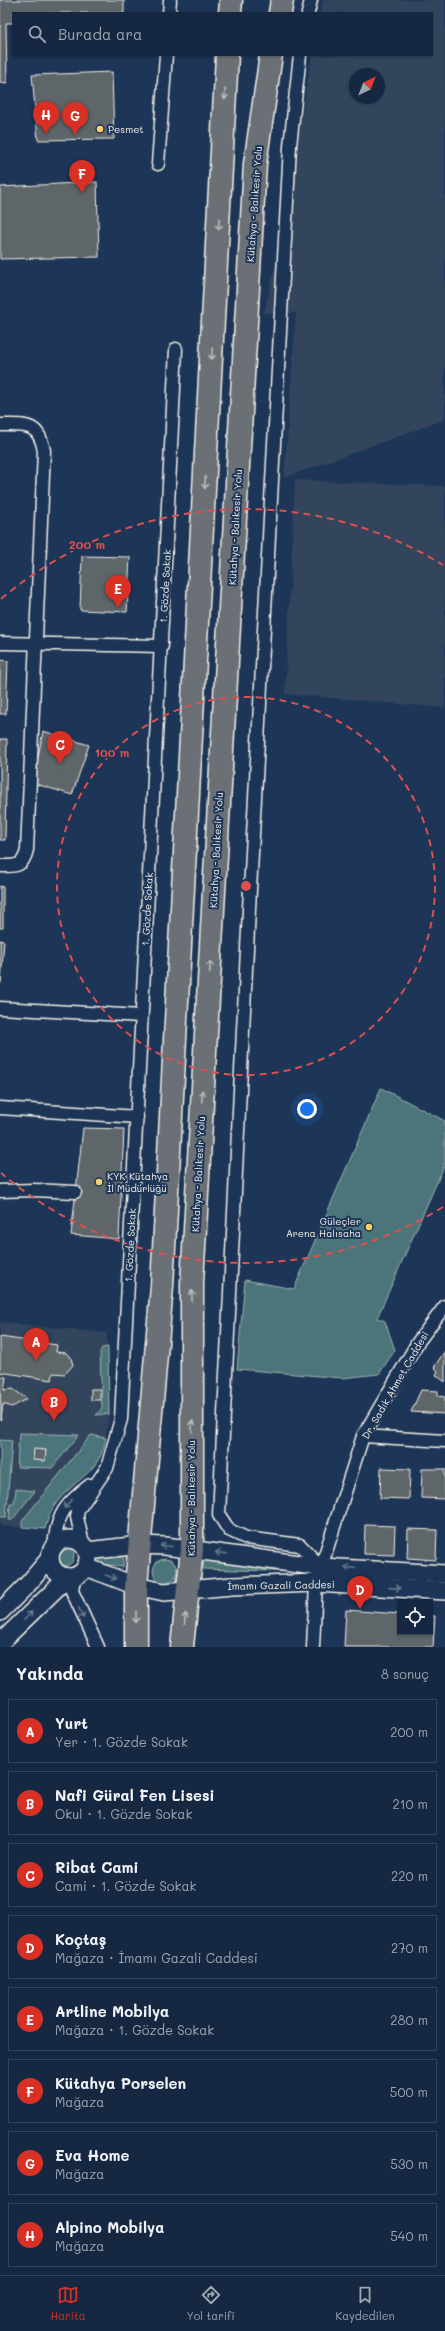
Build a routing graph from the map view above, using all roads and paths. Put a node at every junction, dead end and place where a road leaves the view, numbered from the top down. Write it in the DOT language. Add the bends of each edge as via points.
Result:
graph roads {
  1 [pos="170,0"];
  2 [pos="231,0"];
  3 [pos="282,0"];
  4 [pos="311,0"];
  5 [pos="169,12"];
  6 [pos="230,12"];
  7 [pos="280,12"];
  8 [pos="308,12"];
  9 [pos="166,56"];
  10 [pos="227,56"];
  11 [pos="271,56"];
  12 [pos="300,56"];
  13 [pos="158,164"];
  14 [pos="176,348"];
  15 [pos="0,425"];
  16 [pos="0,643"];
  17 [pos="34,645"];
  18 [pos="162,646"];
  19 [pos="0,866"];
  20 [pos="0,1008"];
  21 [pos="141,1016"];
  22 [pos="0,1108"];
  23 [pos="137,1117"];
  24 [pos="0,1191"];
  25 [pos="75,1192"];
  26 [pos="445,1306"];
  27 [pos="363,1436"];
  28 [pos="445,1441"];
  29 [pos="107,1468"];
  30 [pos="140,1545"];
  31 [pos="192,1549"];
  32 [pos="52,1552"];
  33 [pos="80,1563"];
  34 [pos="445,1574"];
  35 [pos="319,1575"];
  36 [pos="136,1586"];
  37 [pos="188,1590"];
  38 [pos="444,1593"];
  39 [pos="0,1612"];
  40 [pos="0,1643"];
  41 [pos="98,1647"];
  42 [pos="136,1647"];
  43 [pos="182,1647"];
  44 [pos="313,1647"];
  1 -- 5 [label="street"];
  2 -- 6 [label="highway"];
  3 -- 7 [label="highway"];
  4 -- 8 [label="street"];
  9 -- 13 [label="street"];
  10 -- 30 [label="highway, one-way" via="162,1286"];
  31 -- 11 [label="highway, Kütahya - Balıkesir Yolu, one-way" via="192,1275 255,164"];
  12 -- 35 [label="street" via="290,146 219,1515 229,1530 246,1538 300,1545"];
  14 -- 18 [label="street, 1. Gözde Sokak"];
  15 -- 17 [label="street" via="28,425 38,433 44,451"];
  16 -- 17 [label="street"];
  17 -- 18 [label="street"];
  17 -- 19 [label="street" via="27,850 25,860 20,864"];
  18 -- 21 [label="street, 1. Gözde Sokak"];
  20 -- 21 [label="street"];
  21 -- 23 [label="street, 1. Gözde Sokak"];
  22 -- 23 [label="street"];
  23 -- 29 [label="street, 1. Gözde Sokak" via="121,1418"];
  24 -- 25 [label="street"];
  26 -- 27 [label="street, Dr. Sadık Ahmet Caddesi" via="418,1342"];
  27 -- 28 [label="street"];
  27 -- 35 [label="street, Dr. Sadık Ahmet Caddesi"];
  29 -- 32 [label="street, one-way" via="70,1500 62,1512"];
  29 -- 33 [label="street" via="78,1510"];
  31 -- 30 [label="main road, İmamı Gazali Caddesi, one-way"];
  30 -- 33 [label="main road, İmamı Gazali Caddesi"];
  30 -- 36 [label="highway"];
  35 -- 31 [label="main road, İmamı Gazali Caddesi, one-way"];
  31 -- 37 [label="highway, Kütahya - Balıkesir Yolu"];
  32 -- 33 [label="main road" via="58,1573"];
  32 -- 33 [label="main road" via="65,1539 71,1538"];
  32 -- 39 [label="main road" via="28,1584"];
  33 -- 36 [label="main road, İmamı Gazali Caddesi, one-way"];
  40 -- 33 [label="main road, one-way"];
  33 -- 41 [label="street, one-way" via="72,1591"];
  34 -- 35 [label="main road, İmamı Gazali Caddesi, one-way"];
  35 -- 37 [label="main road, İmamı Gazali Caddesi"];
  35 -- 38 [label="main road, İmamı Gazali Caddesi, one-way"];
  35 -- 44 [label="street, Dr. Sadık Ahmet Caddesi"];
  36 -- 37 [label="main road, İmamı Gazali Caddesi" via="164,1592"];
  36 -- 42 [label="highway, one-way"];
  43 -- 37 [label="highway, Kütahya - Balıkesir Yolu, one-way"];
}
